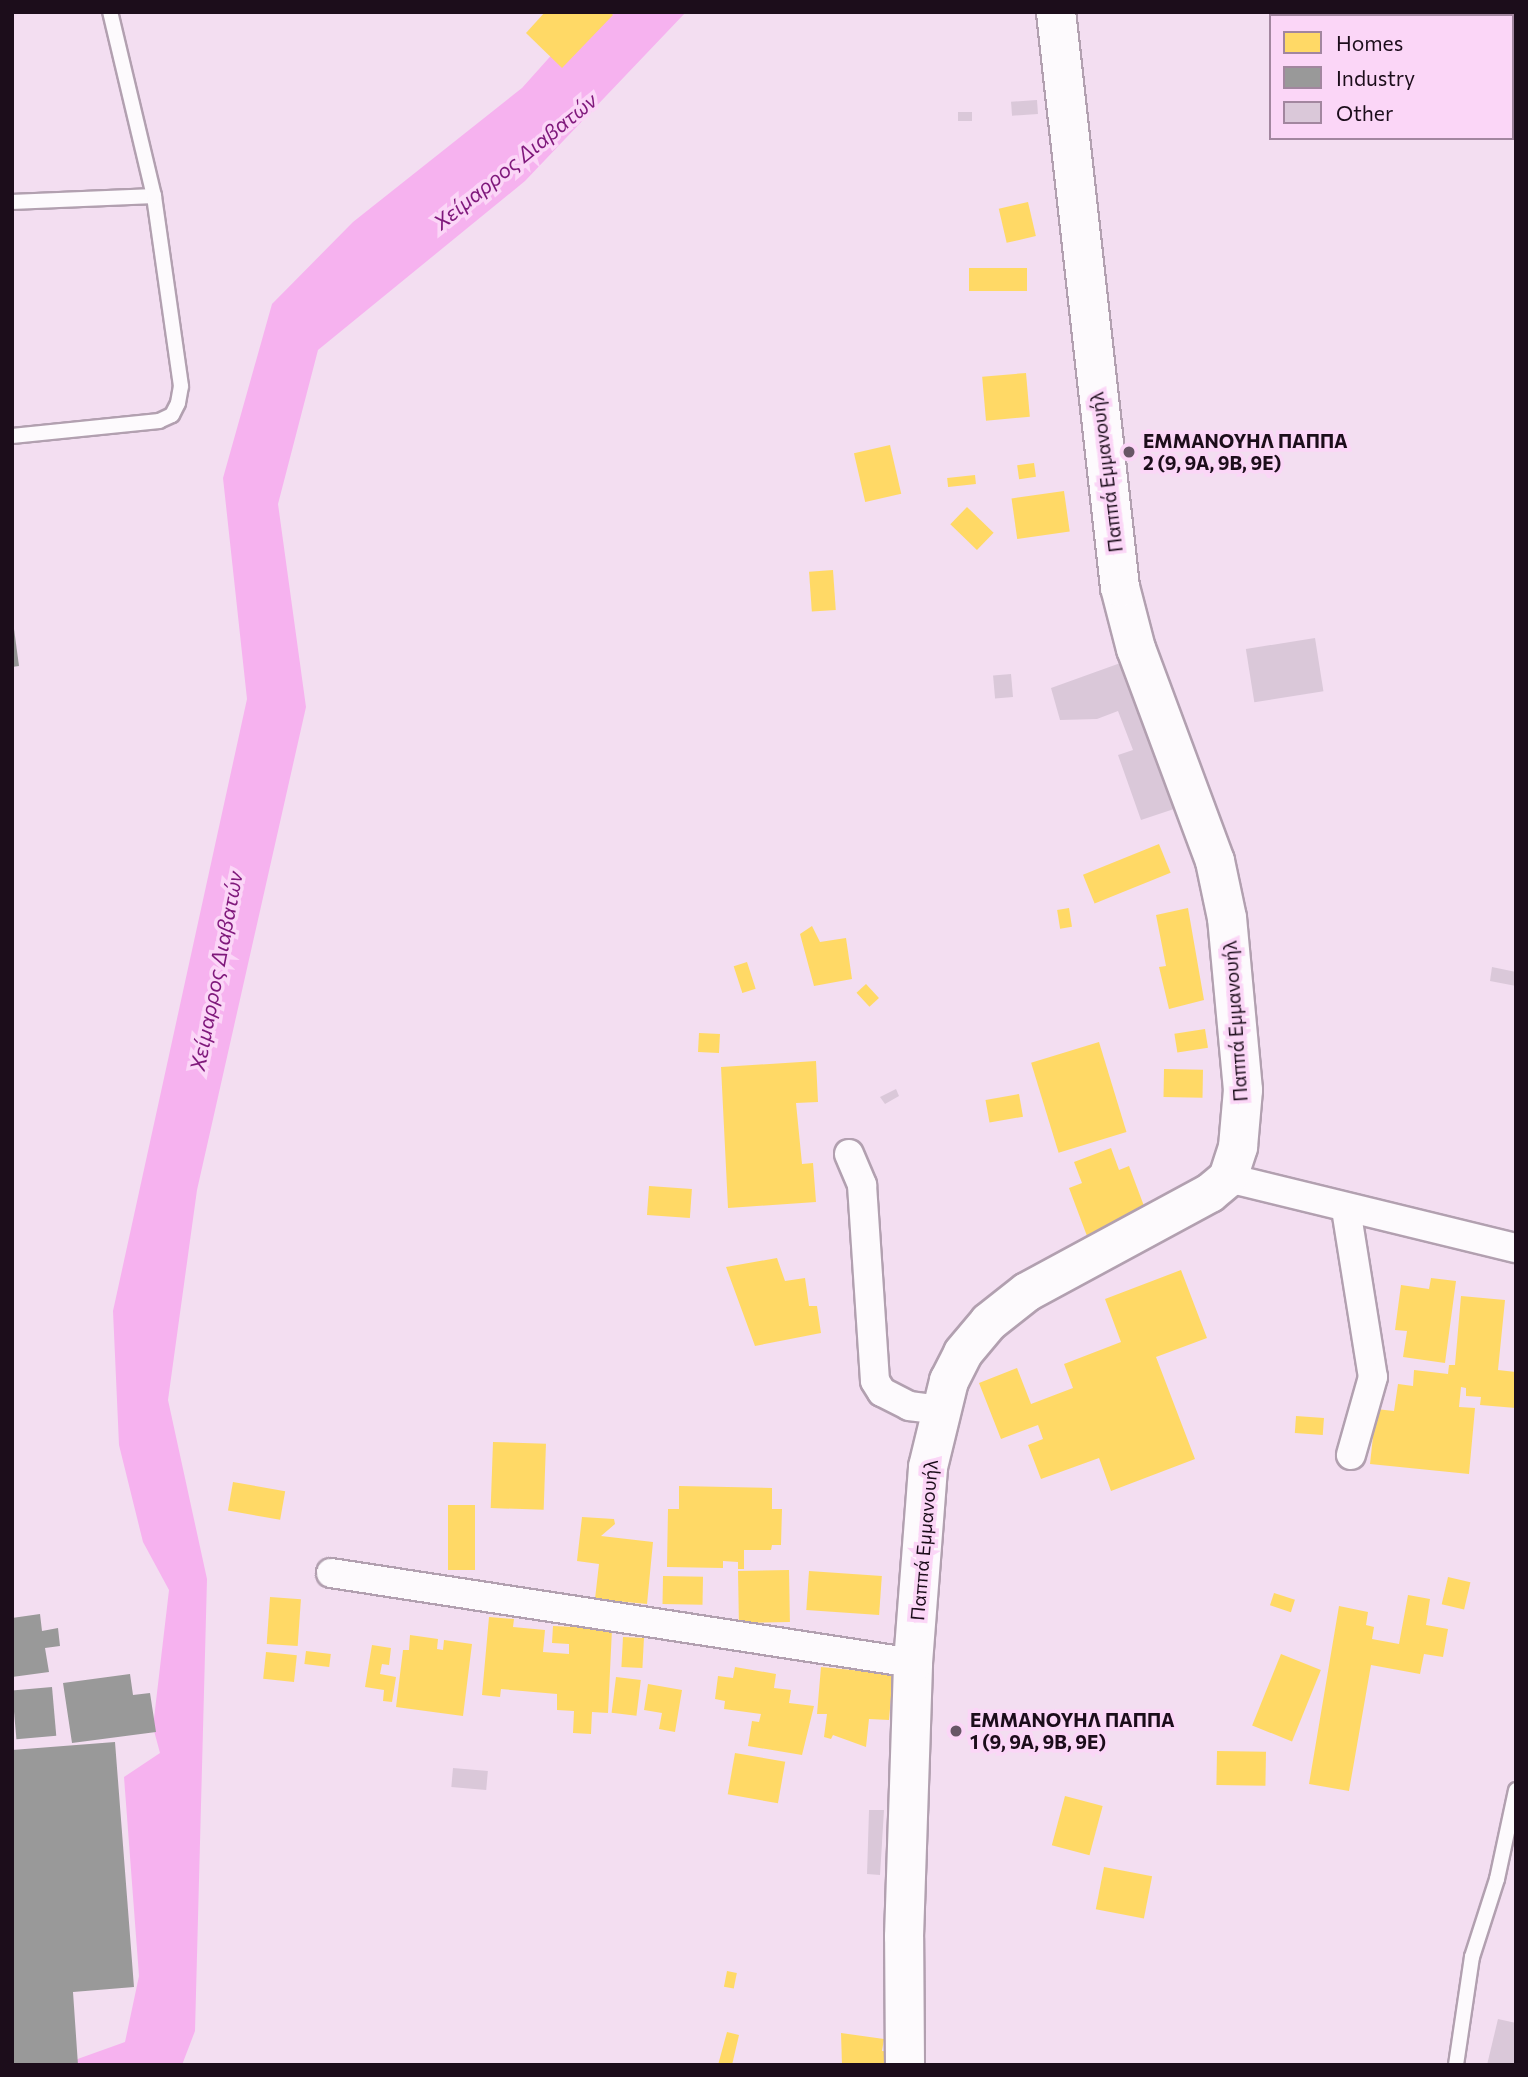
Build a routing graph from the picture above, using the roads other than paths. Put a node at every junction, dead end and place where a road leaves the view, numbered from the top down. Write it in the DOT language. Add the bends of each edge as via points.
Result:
graph roads {
  1 [pos="110,12"];
  2 [pos="1056,12"];
  3 [pos="154,196"];
  4 [pos="12,202"];
  5 [pos="12,436"];
  6 [pos="849,1154"];
  7 [pos="1227,1178"];
  8 [pos="1346,1209"];
  9 [pos="1516,1248"];
  10 [pos="940,1410"];
  11 [pos="1351,1455"];
  12 [pos="331,1573"];
  13 [pos="913,1663"];
  14 [pos="1516,1790"];
  15 [pos="905,2065"];
  16 [pos="1455,2065"];
  1 -- 3 [label="lane"];
  2 -- 7 [label="street, Παππά Εμμανουήλ" via="1120,587 1136,649 1215,861 1227,918 1243,1090 1238,1147"];
  3 -- 4 [label="lane"];
  3 -- 5 [label="lane" via="181,386 172,415 159,421"];
  6 -- 10 [label="street" via="862,1185 875,1381 882,1392 909,1406"];
  7 -- 8 [label="street"];
  7 -- 10 [label="street, Παππά Εμμανουήλ" via="1210,1194 1027,1292 989,1322 963,1353"];
  8 -- 9 [label="street"];
  8 -- 11 [label="street" via="1373,1377"];
  10 -- 13 [label="street, Παππά Εμμανουήλ" via="928,1467"];
  12 -- 13 [label="street"];
  13 -- 15 [label="street, Παππά Εμμανουήλ" via="904,1937"];
  14 -- 16 [label="lane" via="1497,1878 1472,1957"];
}
